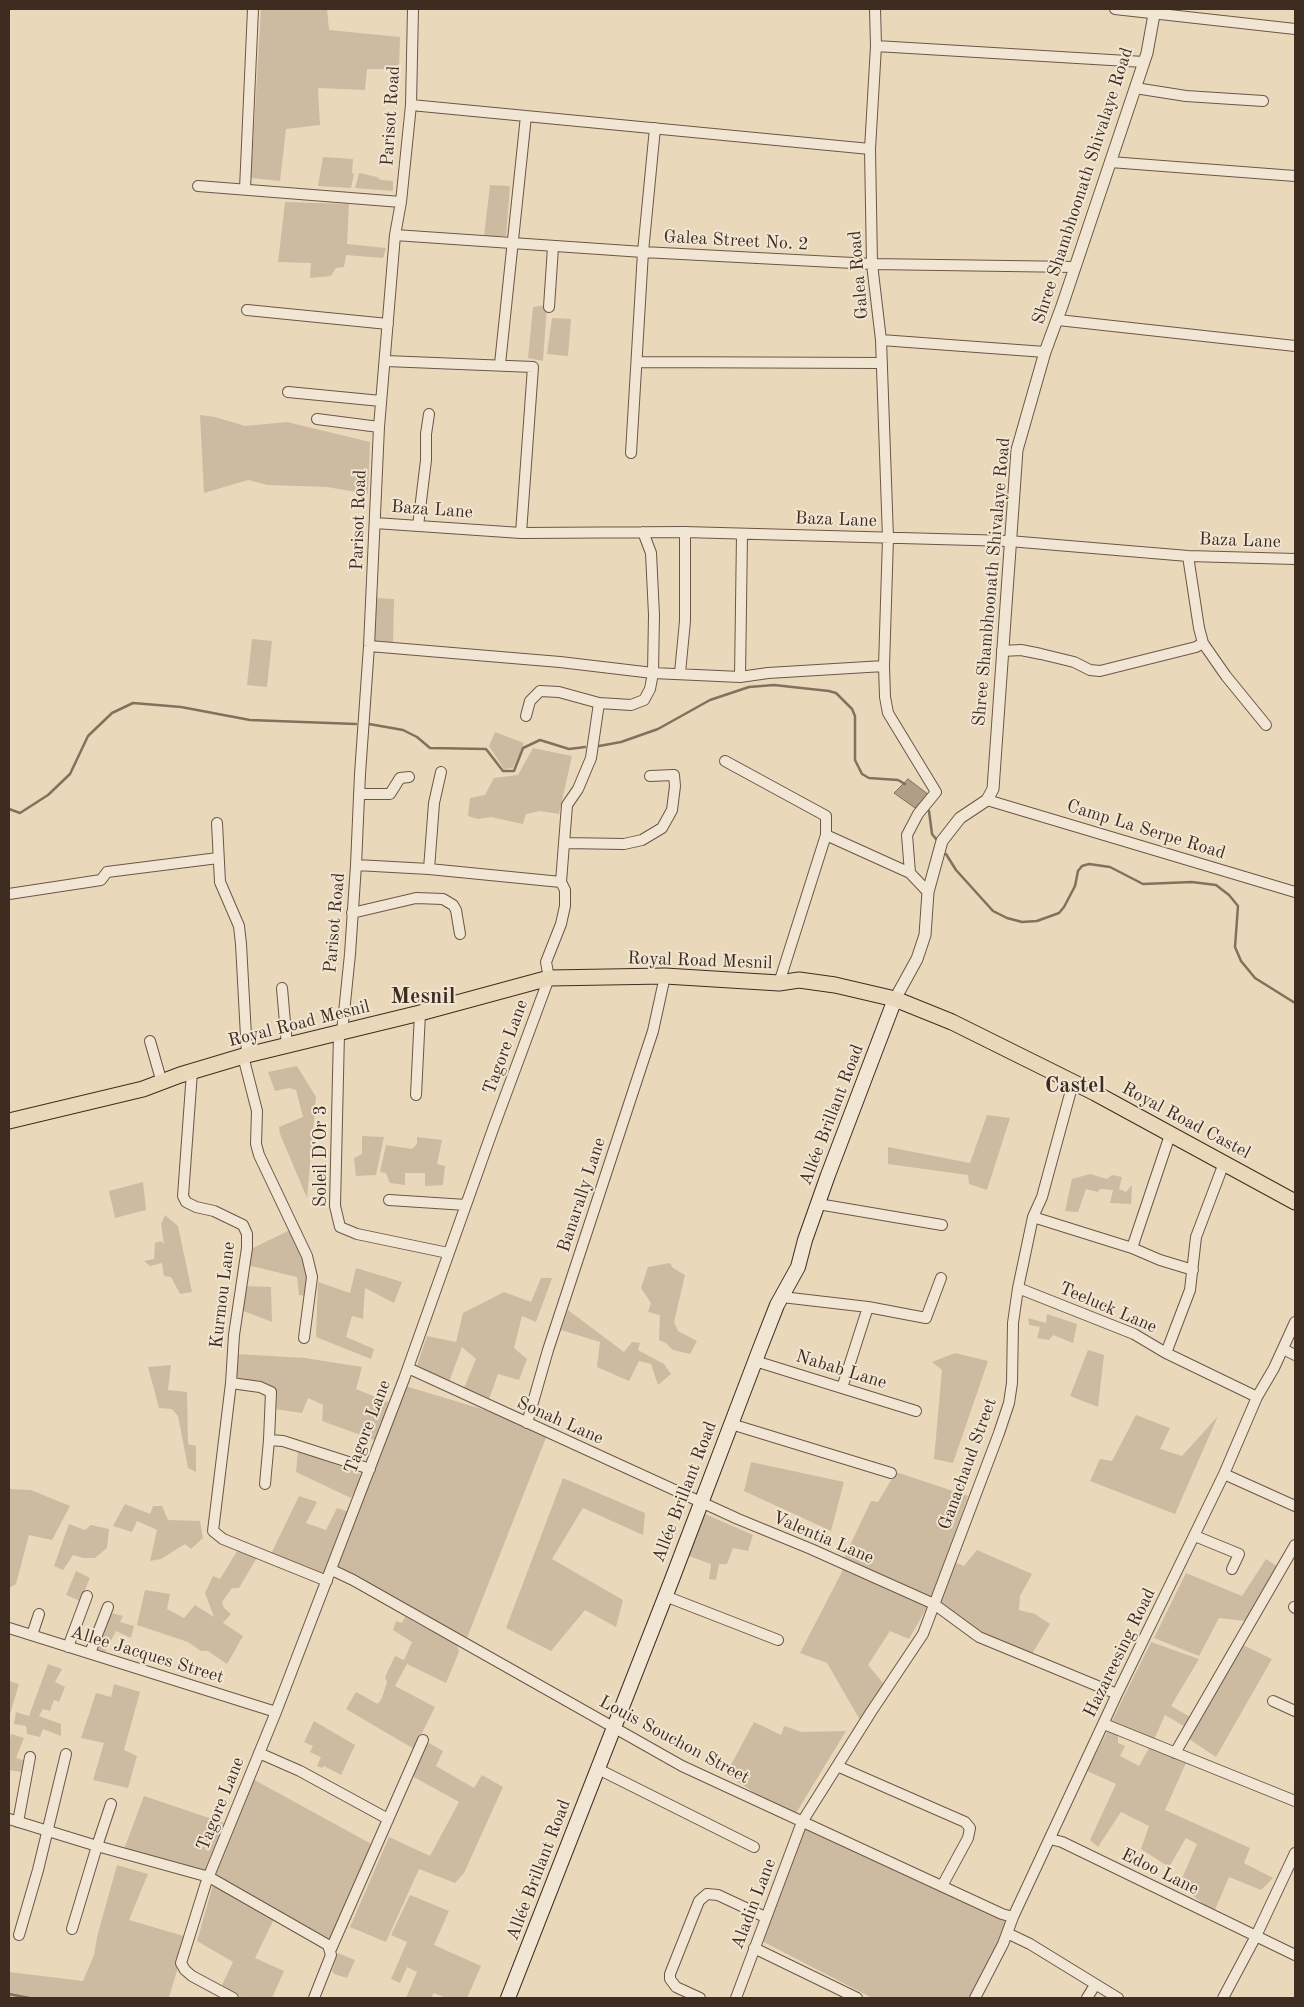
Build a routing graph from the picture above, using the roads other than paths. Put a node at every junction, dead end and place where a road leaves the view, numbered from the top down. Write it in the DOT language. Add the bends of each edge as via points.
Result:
graph roads {
  1 [pos="253,9"];
  2 [pos="414,9"];
  3 [pos="875,9"];
  4 [pos="1115,9"];
  5 [pos="1155,10"];
  6 [pos="1295,29"];
  7 [pos="876,46"];
  8 [pos="1144,62"];
  9 [pos="1135,88"];
  10 [pos="1263,102"];
  11 [pos="411,105"];
  12 [pos="526,116"];
  13 [pos="655,128"];
  14 [pos="870,149"];
  15 [pos="1110,162"];
  16 [pos="1295,176"];
  17 [pos="198,186"];
  18 [pos="245,189"];
  19 [pos="400,202"];
  20 [pos="395,235"];
  21 [pos="514,244"];
  22 [pos="552,247"];
  23 [pos="643,252"];
  24 [pos="872,264"];
  25 [pos="1075,267"];
  26 [pos="549,307"];
  27 [pos="247,310"];
  28 [pos="1058,320"];
  29 [pos="388,324"];
  30 [pos="882,340"];
  31 [pos="1295,346"];
  32 [pos="1045,352"];
  33 [pos="386,361"];
  34 [pos="637,362"];
  35 [pos="882,363"];
  36 [pos="500,364"];
  37 [pos="288,392"];
  38 [pos="381,401"];
  39 [pos="429,414"];
  40 [pos="317,419"];
  41 [pos="379,427"];
  42 [pos="632,453"];
  43 [pos="375,523"];
  44 [pos="418,526"];
  45 [pos="644,532"];
  46 [pos="684,532"];
  47 [pos="521,533"];
  48 [pos="742,534"];
  49 [pos="888,538"];
  50 [pos="1009,541"];
  51 [pos="1188,556"];
  52 [pos="1295,560"];
  53 [pos="1203,643"];
  54 [pos="369,646"];
  55 [pos="1002,651"];
  56 [pos="884,666"];
  57 [pos="653,673"];
  58 [pos="680,673"];
  59 [pos="740,677"];
  60 [pos="599,703"];
  61 [pos="526,716"];
  62 [pos="1266,725"];
  63 [pos="725,761"];
  64 [pos="441,772"];
  65 [pos="650,776"];
  66 [pos="409,777"];
  67 [pos="359,794"];
  68 [pos="987,800"];
  69 [pos="217,824"];
  70 [pos="826,835"];
  71 [pos="566,843"];
  72 [pos="218,858"];
  73 [pos="356,865"];
  74 [pos="428,869"];
  75 [pos="910,873"];
  76 [pos="561,882"];
  77 [pos="928,892"];
  78 [pos="1295,892"];
  79 [pos="9,894"];
  80 [pos="352,913"];
  81 [pos="460,934"];
  82 [pos="665,976"];
  83 [pos="549,978"];
  84 [pos="779,983"];
  85 [pos="282,988"];
  86 [pos="895,999"];
  87 [pos="420,1014"];
  88 [pos="340,1033"];
  89 [pos="150,1041"];
  90 [pos="287,1046"];
  91 [pos="245,1055"];
  92 [pos="192,1072"];
  93 [pos="162,1083"];
  94 [pos="1073,1083"];
  95 [pos="416,1095"];
  96 [pos="10,1120"];
  97 [pos="1170,1135"];
  98 [pos="1224,1163"];
  99 [pos="389,1200"];
  100 [pos="1295,1202"];
  101 [pos="818,1204"];
  102 [pos="466,1205"];
  103 [pos="1033,1217"];
  104 [pos="942,1225"];
  105 [pos="1132,1248"];
  106 [pos="448,1253"];
  107 [pos="1193,1270"];
  108 [pos="941,1278"];
  109 [pos="1018,1288"];
  110 [pos="782,1297"];
  111 [pos="868,1307"];
  112 [pos="1295,1322"];
  113 [pos="304,1338"];
  114 [pos="1283,1349"];
  115 [pos="1166,1353"];
  116 [pos="1295,1355"];
  117 [pos="755,1361"];
  118 [pos="408,1368"];
  119 [pos="231,1384"];
  120 [pos="842,1388"];
  121 [pos="1258,1397"];
  122 [pos="916,1411"];
  123 [pos="527,1423"];
  124 [pos="731,1424"];
  125 [pos="269,1440"];
  126 [pos="370,1469"];
  127 [pos="891,1473"];
  128 [pos="1224,1474"];
  129 [pos="265,1484"];
  130 [pos="702,1503"];
  131 [pos="1295,1506"];
  132 [pos="1195,1536"];
  133 [pos="1295,1545"];
  134 [pos="1232,1569"];
  135 [pos="332,1570"];
  136 [pos="327,1581"];
  137 [pos="87,1596"];
  138 [pos="665,1596"];
  139 [pos="934,1604"];
  140 [pos="108,1607"];
  141 [pos="39,1614"];
  142 [pos="9,1628"];
  143 [pos="32,1635"];
  144 [pos="778,1640"];
  145 [pos="68,1647"];
  146 [pos="90,1654"];
  147 [pos="1117,1694"];
  148 [pos="1273,1701"];
  149 [pos="1295,1711"];
  150 [pos="276,1712"];
  151 [pos="1104,1724"];
  152 [pos="614,1728"];
  153 [pos="423,1740"];
  154 [pos="260,1753"];
  155 [pos="1175,1753"];
  156 [pos="66,1754"];
  157 [pos="30,1757"];
  158 [pos="837,1766"];
  159 [pos="598,1769"];
  160 [pos="1295,1801"];
  161 [pos="111,1804"];
  162 [pos="14,1820"];
  163 [pos="388,1820"];
  164 [pos="802,1822"];
  165 [pos="48,1831"];
  166 [pos="1050,1839"];
  167 [pos="97,1846"];
  168 [pos="754,1847"];
  169 [pos="1295,1853"];
  170 [pos="208,1880"];
  171 [pos="942,1886"];
  172 [pos="765,1917"];
  173 [pos="1013,1917"];
  174 [pos="72,1929"];
  175 [pos="1007,1933"];
  176 [pos="19,1935"];
  177 [pos="1256,1936"];
  178 [pos="754,1948"];
  179 [pos="331,1949"];
  180 [pos="1295,1955"];
  181 [pos="1095,1985"];
  182 [pos="233,1998"];
  183 [pos="314,1998"];
  184 [pos="508,1998"];
  185 [pos="700,1998"];
  186 [pos="736,1998"];
  187 [pos="857,1998"];
  188 [pos="975,1998"];
  189 [pos="1087,1998"];
  190 [pos="1118,1998"];
  191 [pos="1223,1998"];
  1 -- 18 [label="street"];
  2 -- 11 [label="street, Parisot Road"];
  3 -- 7 [label="street, Galea Road"];
  4 -- 5 [label="street"];
  5 -- 6 [label="street"];
  5 -- 8 [label="street, Shree Shambhoonath Shivalaye Road"];
  7 -- 8 [label="street"];
  7 -- 14 [label="street, Galea Road"];
  8 -- 9 [label="street, Shree Shambhoonath Shivalaye Road"];
  9 -- 10 [label="street"];
  9 -- 15 [label="street, Shree Shambhoonath Shivalaye Road"];
  11 -- 12 [label="street"];
  11 -- 19 [label="street, Parisot Road"];
  12 -- 13 [label="street"];
  12 -- 21 [label="street"];
  13 -- 14 [label="street"];
  13 -- 23 [label="street"];
  14 -- 24 [label="street, Galea Road"];
  15 -- 16 [label="street"];
  15 -- 25 [label="street, Shree Shambhoonath Shivalaye Road"];
  17 -- 18 [label="street"];
  18 -- 19 [label="street"];
  19 -- 20 [label="street, Parisot Road"];
  20 -- 21 [label="street, Galea Street No. 2"];
  20 -- 29 [label="street, Parisot Road"];
  21 -- 22 [label="street, Galea Street No. 2"];
  21 -- 36 [label="street"];
  22 -- 23 [label="street, Galea Street No. 2"];
  22 -- 26 [label="street"];
  23 -- 24 [label="street, Galea Street No. 2"];
  23 -- 34 [label="street"];
  24 -- 25 [label="street, Galea Street No. 2"];
  24 -- 30 [label="street, Galea Road"];
  25 -- 28 [label="street, Shree Shambhoonath Shivalaye Road"];
  27 -- 29 [label="street"];
  28 -- 31 [label="street"];
  28 -- 32 [label="street, Shree Shambhoonath Shivalaye Road"];
  29 -- 33 [label="street, Parisot Road"];
  30 -- 32 [label="street"];
  30 -- 35 [label="street, Galea Road"];
  32 -- 50 [label="street, Shree Shambhoonath Shivalaye Road" via="1017,450"];
  33 -- 36 [label="street"];
  33 -- 38 [label="street, Parisot Road"];
  34 -- 35 [label="street"];
  34 -- 42 [label="street"];
  35 -- 49 [label="street, Galea Road"];
  36 -- 47 [label="street" via="533,367"];
  37 -- 38 [label="street"];
  38 -- 41 [label="street, Parisot Road"];
  39 -- 44 [label="street"];
  40 -- 41 [label="street"];
  41 -- 43 [label="street, Parisot Road"];
  43 -- 44 [label="street, Baza Lane"];
  43 -- 54 [label="street, Parisot Road"];
  44 -- 47 [label="street, Baza Lane"];
  45 -- 46 [label="street, Baza Lane"];
  45 -- 47 [label="street, Baza Lane"];
  45 -- 57 [label="street" via="653,582"];
  46 -- 48 [label="street, Baza Lane"];
  46 -- 58 [label="street" via="686,622"];
  48 -- 49 [label="street, Baza Lane"];
  48 -- 59 [label="street"];
  49 -- 50 [label="street, Baza Lane"];
  49 -- 56 [label="street, Galea Road"];
  50 -- 51 [label="street, Baza Lane"];
  50 -- 55 [label="street, Shree Shambhoonath Shivalaye Road"];
  51 -- 52 [label="street, Baza Lane"];
  51 -- 53 [label="street"];
  53 -- 55 [label="street" via="1100,671 1022,650"];
  53 -- 62 [label="street"];
  54 -- 57 [label="street"];
  54 -- 67 [label="street, Parisot Road"];
  55 -- 68 [label="street, Shree Shambhoonath Shivalaye Road" via="994,781"];
  56 -- 59 [label="street"];
  56 -- 75 [label="street, Galea Road" via="884,697 888,713 936,794 918,814 907,835"];
  57 -- 58 [label="street"];
  57 -- 60 [label="street" via="644,700 631,705"];
  58 -- 59 [label="street"];
  60 -- 61 [label="street" via="559,692 540,692 530,701"];
  60 -- 71 [label="street, Tagore Lane" via="591,758 568,804"];
  63 -- 70 [label="street" via="826,816"];
  64 -- 74 [label="street" via="434,803"];
  65 -- 71 [label="street" via="674,775 672,810 662,828 642,840 624,844"];
  66 -- 67 [label="street" via="400,778 390,794"];
  67 -- 73 [label="street, Parisot Road"];
  68 -- 77 [label="street" via="960,818 942,841"];
  68 -- 78 [label="street, Camp La Serpe Road"];
  69 -- 72 [label="street"];
  70 -- 75 [label="street"];
  70 -- 84 [label="street"];
  71 -- 76 [label="street, Tagore Lane"];
  72 -- 79 [label="street" via="107,872 101,880"];
  72 -- 91 [label="street" via="220,882 238,926 241,944"];
  73 -- 74 [label="street"];
  73 -- 80 [label="street, Parisot Road"];
  74 -- 76 [label="street"];
  75 -- 77 [label="street"];
  76 -- 83 [label="street, Tagore Lane" via="565,890 565,906 546,962"];
  77 -- 86 [label="street" via="925,935 917,960"];
  80 -- 81 [label="street" via="416,898 443,899 456,910"];
  80 -- 88 [label="street, Parisot Road"];
  82 -- 83 [label="main road, Royal Road Mesnil"];
  82 -- 84 [label="main road, Royal Road Mesnil"];
  82 -- 123 [label="street, Banarally Lane" via="653,1031"];
  83 -- 87 [label="main road, Royal Road Mesnil"];
  83 -- 102 [label="street, Tagore Lane"];
  84 -- 86 [label="main road, Royal Road Mesnil" via="799,980"];
  85 -- 90 [label="street"];
  86 -- 94 [label="main road, Royal Road Castel" via="952,1022"];
  86 -- 101 [label="main road, Allée Brillant Road"];
  87 -- 88 [label="main road, Royal Road Mesnil"];
  87 -- 95 [label="street"];
  88 -- 90 [label="main road, Royal Road Mesnil"];
  88 -- 106 [label="street, Soleil D'Or 3" via="335,1206 340,1227 357,1234"];
  89 -- 93 [label="street"];
  90 -- 91 [label="main road, Royal Road Mesnil"];
  91 -- 92 [label="main road, Royal Road Mesnil"];
  91 -- 113 [label="street" via="257,1111 259,1155 307,1256 312,1277"];
  92 -- 93 [label="main road, Royal Road Mesnil"];
  92 -- 119 [label="street, Kurmou Lane" via="183,1196 186,1202 196,1207 214,1211 243,1225 247,1234"];
  93 -- 96 [label="main road, Royal Road Mesnil" via="70,1108"];
  94 -- 97 [label="main road, Royal Road Castel"];
  94 -- 103 [label="street, Ganachaud Street" via="1042,1197"];
  97 -- 98 [label="main road, Royal Road Castel"];
  97 -- 105 [label="street"];
  98 -- 100 [label="main road, Royal Road Castel"];
  98 -- 107 [label="street, Teeluck Lane" via="1196,1237"];
  99 -- 102 [label="street"];
  101 -- 104 [label="street"];
  101 -- 110 [label="main road, Allée Brillant Road" via="798,1267"];
  102 -- 106 [label="street, Tagore Lane"];
  103 -- 105 [label="street"];
  103 -- 109 [label="street, Ganachaud Street"];
  105 -- 107 [label="street"];
  106 -- 118 [label="street, Tagore Lane"];
  107 -- 115 [label="street, Teeluck Lane" via="1190,1290"];
  108 -- 111 [label="street" via="926,1318"];
  109 -- 115 [label="street, Teeluck Lane" via="1134,1334"];
  109 -- 139 [label="street, Ganachaud Street" via="1009,1403"];
  110 -- 111 [label="street"];
  110 -- 117 [label="main road, Allée Brillant Road"];
  111 -- 120 [label="street"];
  112 -- 114 [label="street, Hazareesing Road"];
  114 -- 116 [label="street"];
  114 -- 121 [label="street, Hazareesing Road"];
  115 -- 121 [label="street"];
  117 -- 120 [label="street, Nabab Lane"];
  117 -- 124 [label="main road, Allée Brillant Road"];
  118 -- 123 [label="street, Sonah Lane"];
  118 -- 126 [label="street, Tagore Lane"];
  119 -- 125 [label="street" via="260,1386 272,1392"];
  119 -- 136 [label="street, Kurmou Lane" via="213,1531 223,1539"];
  120 -- 122 [label="street, Nabab Lane"];
  121 -- 128 [label="street, Hazareesing Road"];
  123 -- 130 [label="street, Sonah Lane"];
  124 -- 127 [label="street"];
  124 -- 130 [label="main road, Allée Brillant Road"];
  125 -- 126 [label="street" via="283,1440"];
  125 -- 129 [label="street"];
  126 -- 135 [label="street, Tagore Lane"];
  128 -- 131 [label="street"];
  128 -- 132 [label="street, Hazareesing Road"];
  130 -- 138 [label="main road, Allée Brillant Road"];
  130 -- 139 [label="street, Valentia Lane"];
  132 -- 134 [label="street" via="1239,1554"];
  132 -- 147 [label="street, Hazareesing Road"];
  133 -- 155 [label="street"];
  135 -- 136 [label="street, Tagore Lane"];
  135 -- 152 [label="street, Louis Souchon Street"];
  136 -- 150 [label="street, Tagore Lane"];
  137 -- 145 [label="street"];
  138 -- 144 [label="street"];
  138 -- 152 [label="main road, Allée Brillant Road"];
  139 -- 147 [label="street, Valentia Lane" via="979,1637"];
  139 -- 158 [label="street, Ganachaud Street" via="922,1634"];
  140 -- 146 [label="street"];
  141 -- 143 [label="street"];
  142 -- 143 [label="street, Allee Jacques Street"];
  143 -- 145 [label="street, Allee Jacques Street"];
  145 -- 146 [label="street, Allee Jacques Street"];
  146 -- 150 [label="street, Allee Jacques Street"];
  147 -- 151 [label="street, Hazareesing Road"];
  148 -- 149 [label="street"];
  150 -- 154 [label="street, Tagore Lane"];
  151 -- 155 [label="street"];
  151 -- 166 [label="street, Hazareesing Road"];
  152 -- 159 [label="main road, Allée Brillant Road"];
  152 -- 164 [label="street, Louis Souchon Street" via="682,1766"];
  153 -- 163 [label="street"];
  154 -- 163 [label="street" via="300,1771"];
  154 -- 170 [label="street, Tagore Lane"];
  155 -- 160 [label="street"];
  156 -- 165 [label="street"];
  157 -- 162 [label="street"];
  158 -- 164 [label="street, Ganachaud Street"];
  158 -- 171 [label="street" via="965,1822 970,1828 968,1838"];
  159 -- 168 [label="street"];
  159 -- 184 [label="main road, Allée Brillant Road"];
  161 -- 167 [label="street"];
  162 -- 165 [label="street"];
  163 -- 179 [label="street"];
  164 -- 171 [label="street, Louis Souchon Street"];
  164 -- 172 [label="street, Aladin Lane"];
  165 -- 167 [label="street"];
  165 -- 176 [label="street"];
  166 -- 173 [label="street, Hazareesing Road"];
  166 -- 177 [label="street, Edoo Lane"];
  167 -- 170 [label="street"];
  167 -- 174 [label="street"];
  169 -- 177 [label="street"];
  170 -- 179 [label="street"];
  170 -- 182 [label="street, Tagore Lane" via="181,1964 192,1976"];
  171 -- 173 [label="street, Louis Souchon Street"];
  172 -- 178 [label="street, Aladin Lane"];
  172 -- 185 [label="street" via="718,1895 707,1894 699,1901 670,1979 676,1987"];
  173 -- 175 [label="street, Hazareesing Road"];
  175 -- 181 [label="street"];
  175 -- 188 [label="street, Hazareesing Road"];
  177 -- 180 [label="street, Edoo Lane"];
  177 -- 191 [label="street"];
  178 -- 186 [label="street, Aladin Lane"];
  178 -- 187 [label="street"];
  179 -- 183 [label="street"];
  181 -- 189 [label="street"];
  181 -- 190 [label="street"];
}
